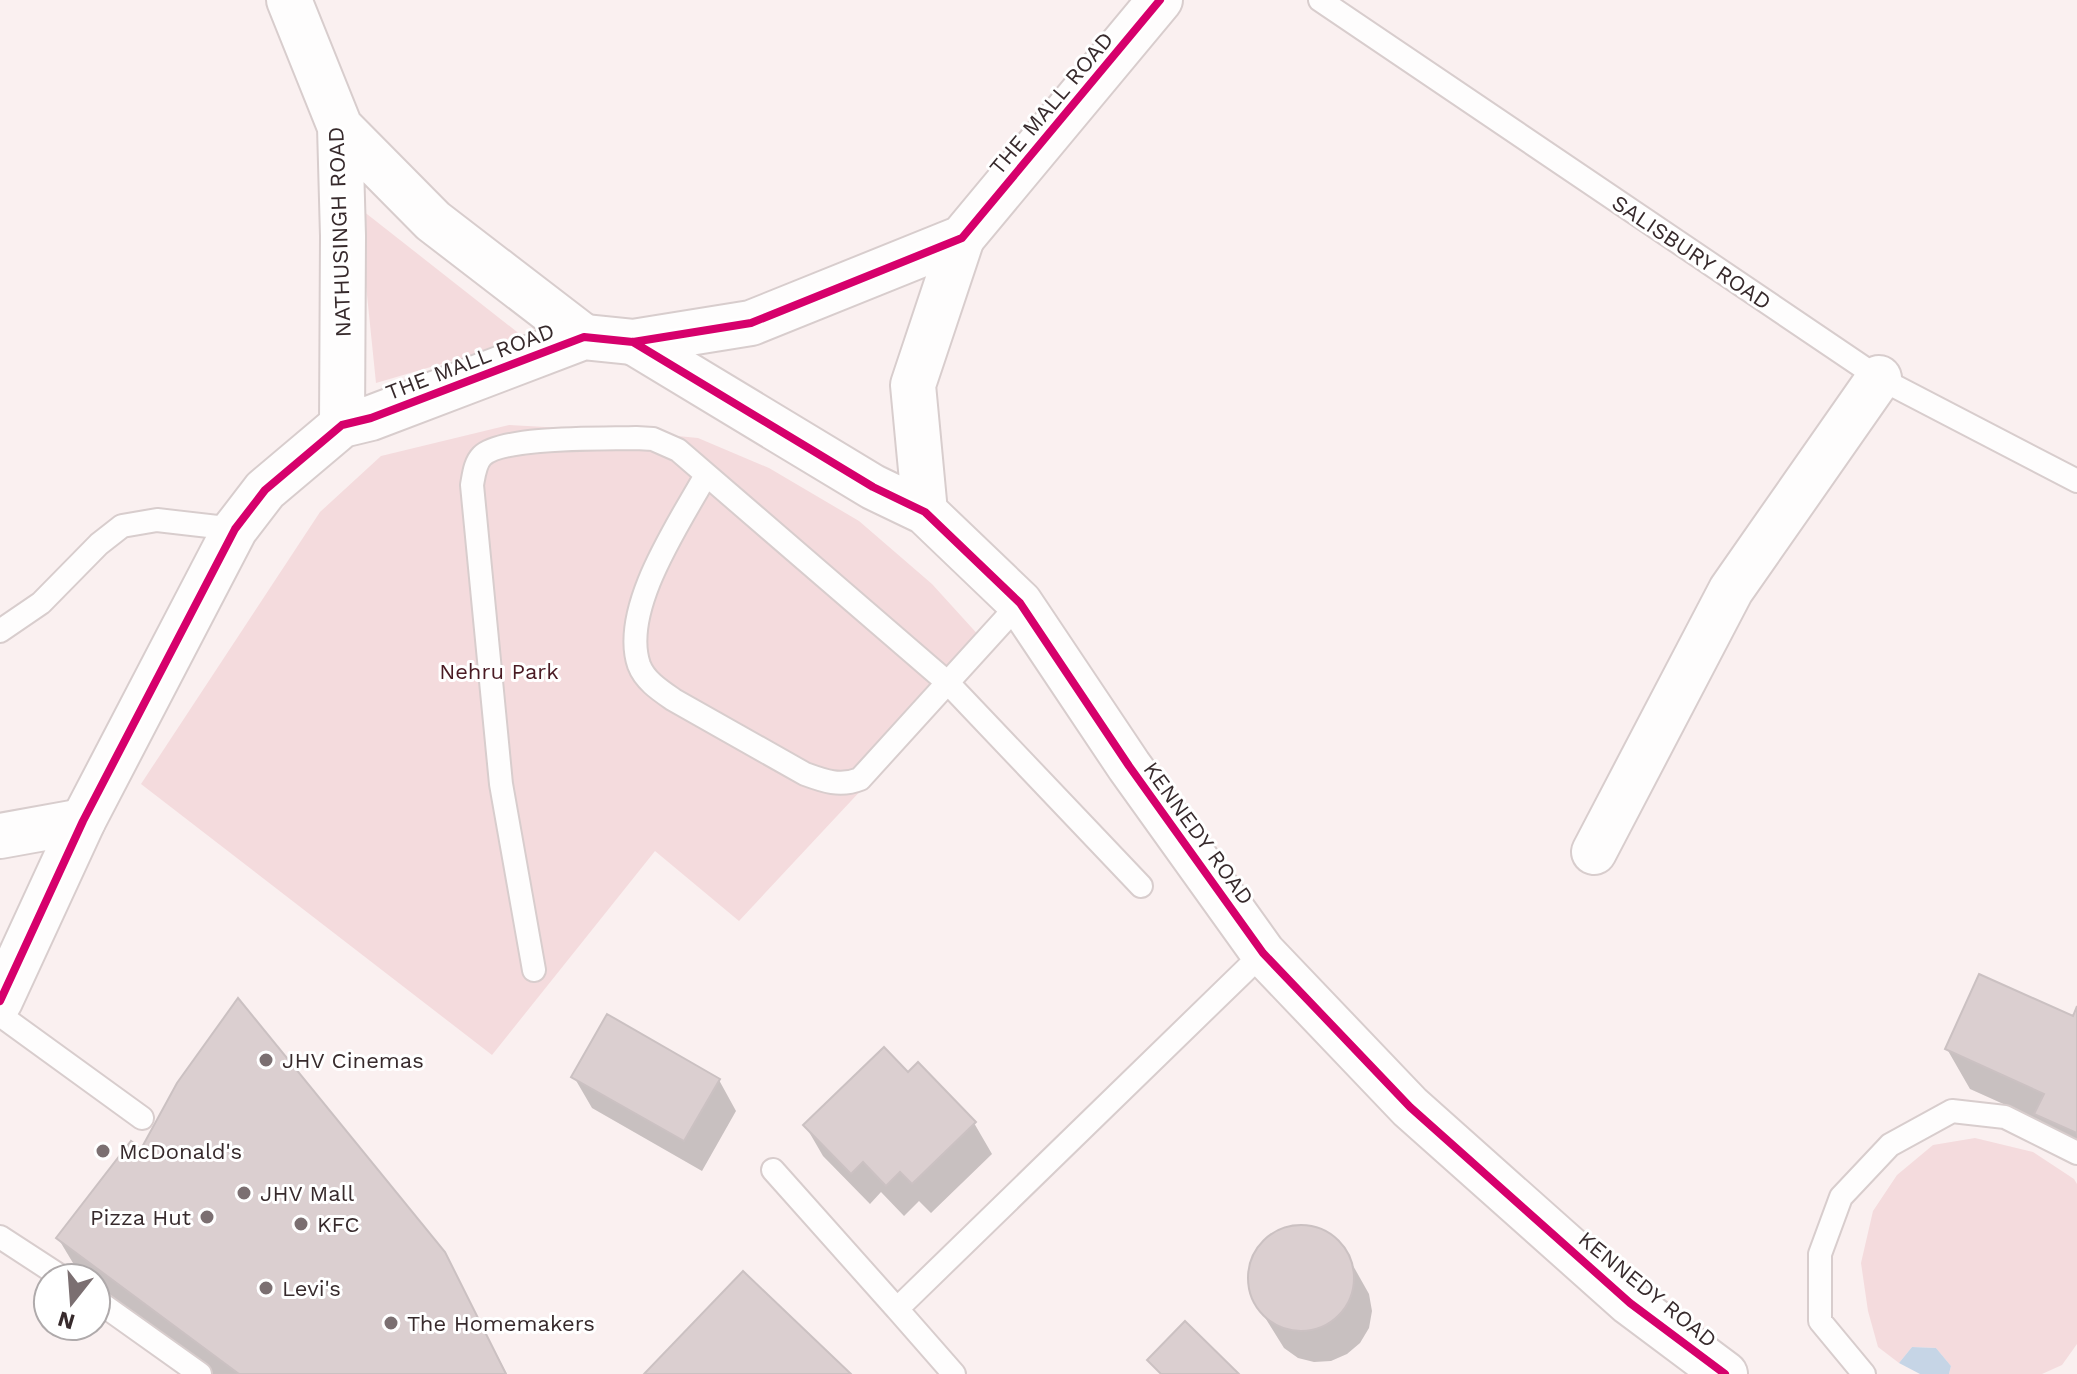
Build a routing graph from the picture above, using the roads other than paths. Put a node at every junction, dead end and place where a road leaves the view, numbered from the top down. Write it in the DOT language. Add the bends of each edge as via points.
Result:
graph roads {
  1 [pos="289,0"];
  2 [pos="1160,0"];
  3 [pos="1320,0"];
  4 [pos="340,127"];
  5 [pos="962,238"];
  6 [pos="584,337"];
  7 [pos="633,342"];
  8 [pos="1879,378"];
  9 [pos="342,425"];
  10 [pos="706,475"];
  11 [pos="2077,481"];
  12 [pos="925,512"];
  13 [pos="235,529"];
  14 [pos="1020,603"];
  15 [pos="0,631"];
  16 [pos="948,683"];
  17 [pos="83,821"];
  18 [pos="0,836"];
  19 [pos="1594,852"];
  20 [pos="1141,886"];
  21 [pos="1263,953"];
  22 [pos="534,970"];
  23 [pos="0,1001"];
  24 [pos="0,1015"];
  25 [pos="142,1118"];
  26 [pos="2077,1153"];
  27 [pos="773,1170"];
  28 [pos="0,1237"];
  29 [pos="38,1262"];
  30 [pos="897,1309"];
  31 [pos="112,1311"];
  32 [pos="200,1374"];
  33 [pos="954,1374"];
  34 [pos="1725,1374"];
  35 [pos="1864,1374"];
  1 -- 4 [label="street, NATHUSINGH ROAD"];
  2 -- 5 [label="street, THE MALL ROAD"];
  3 -- 8 [label="lane, SALISBURY ROAD"];
  4 -- 6 [label="street" via="433,221"];
  4 -- 9 [label="street, NATHUSINGH ROAD"];
  5 -- 7 [label="street, THE MALL ROAD" via="751,323"];
  5 -- 12 [label="street" via="913,385"];
  6 -- 7 [label="street, THE MALL ROAD"];
  6 -- 9 [label="street, THE MALL ROAD"];
  7 -- 12 [label="street, KENNEDY ROAD" via="873,487"];
  8 -- 11 [label="lane, SALISBURY ROAD"];
  8 -- 19 [label="street" via="1731,590"];
  9 -- 13 [label="street, THE MALL ROAD" via="265,490"];
  10 -- 16 [label="lane"];
  10 -- 16 [label="lane" via="641,602 639,666 653,686 805,774 847,784 871,769"];
  10 -- 22 [label="lane" via="678,450 636,438 516,443 484,454 476,464 473,512 501,784"];
  12 -- 14 [label="street, KENNEDY ROAD"];
  13 -- 15 [label="lane" via="157,520 122,526 41,603"];
  13 -- 17 [label="street, THE MALL ROAD"];
  14 -- 16 [label="lane"];
  14 -- 21 [label="street, KENNEDY ROAD"];
  16 -- 20 [label="lane"];
  17 -- 18 [label="street"];
  17 -- 23 [label="street, THE MALL ROAD"];
  21 -- 30 [label="lane"];
  21 -- 34 [label="street, KENNEDY ROAD" via="1410,1107 1630,1303"];
  24 -- 25 [label="lane"];
  26 -- 35 [label="lane" via="2005,1117 1952,1111 1890,1145 1841,1197 1820,1254 1820,1321"];
  27 -- 30 [label="lane"];
  28 -- 29 [label="lane"];
  30 -- 33 [label="lane"];
  31 -- 32 [label="lane"];
}
